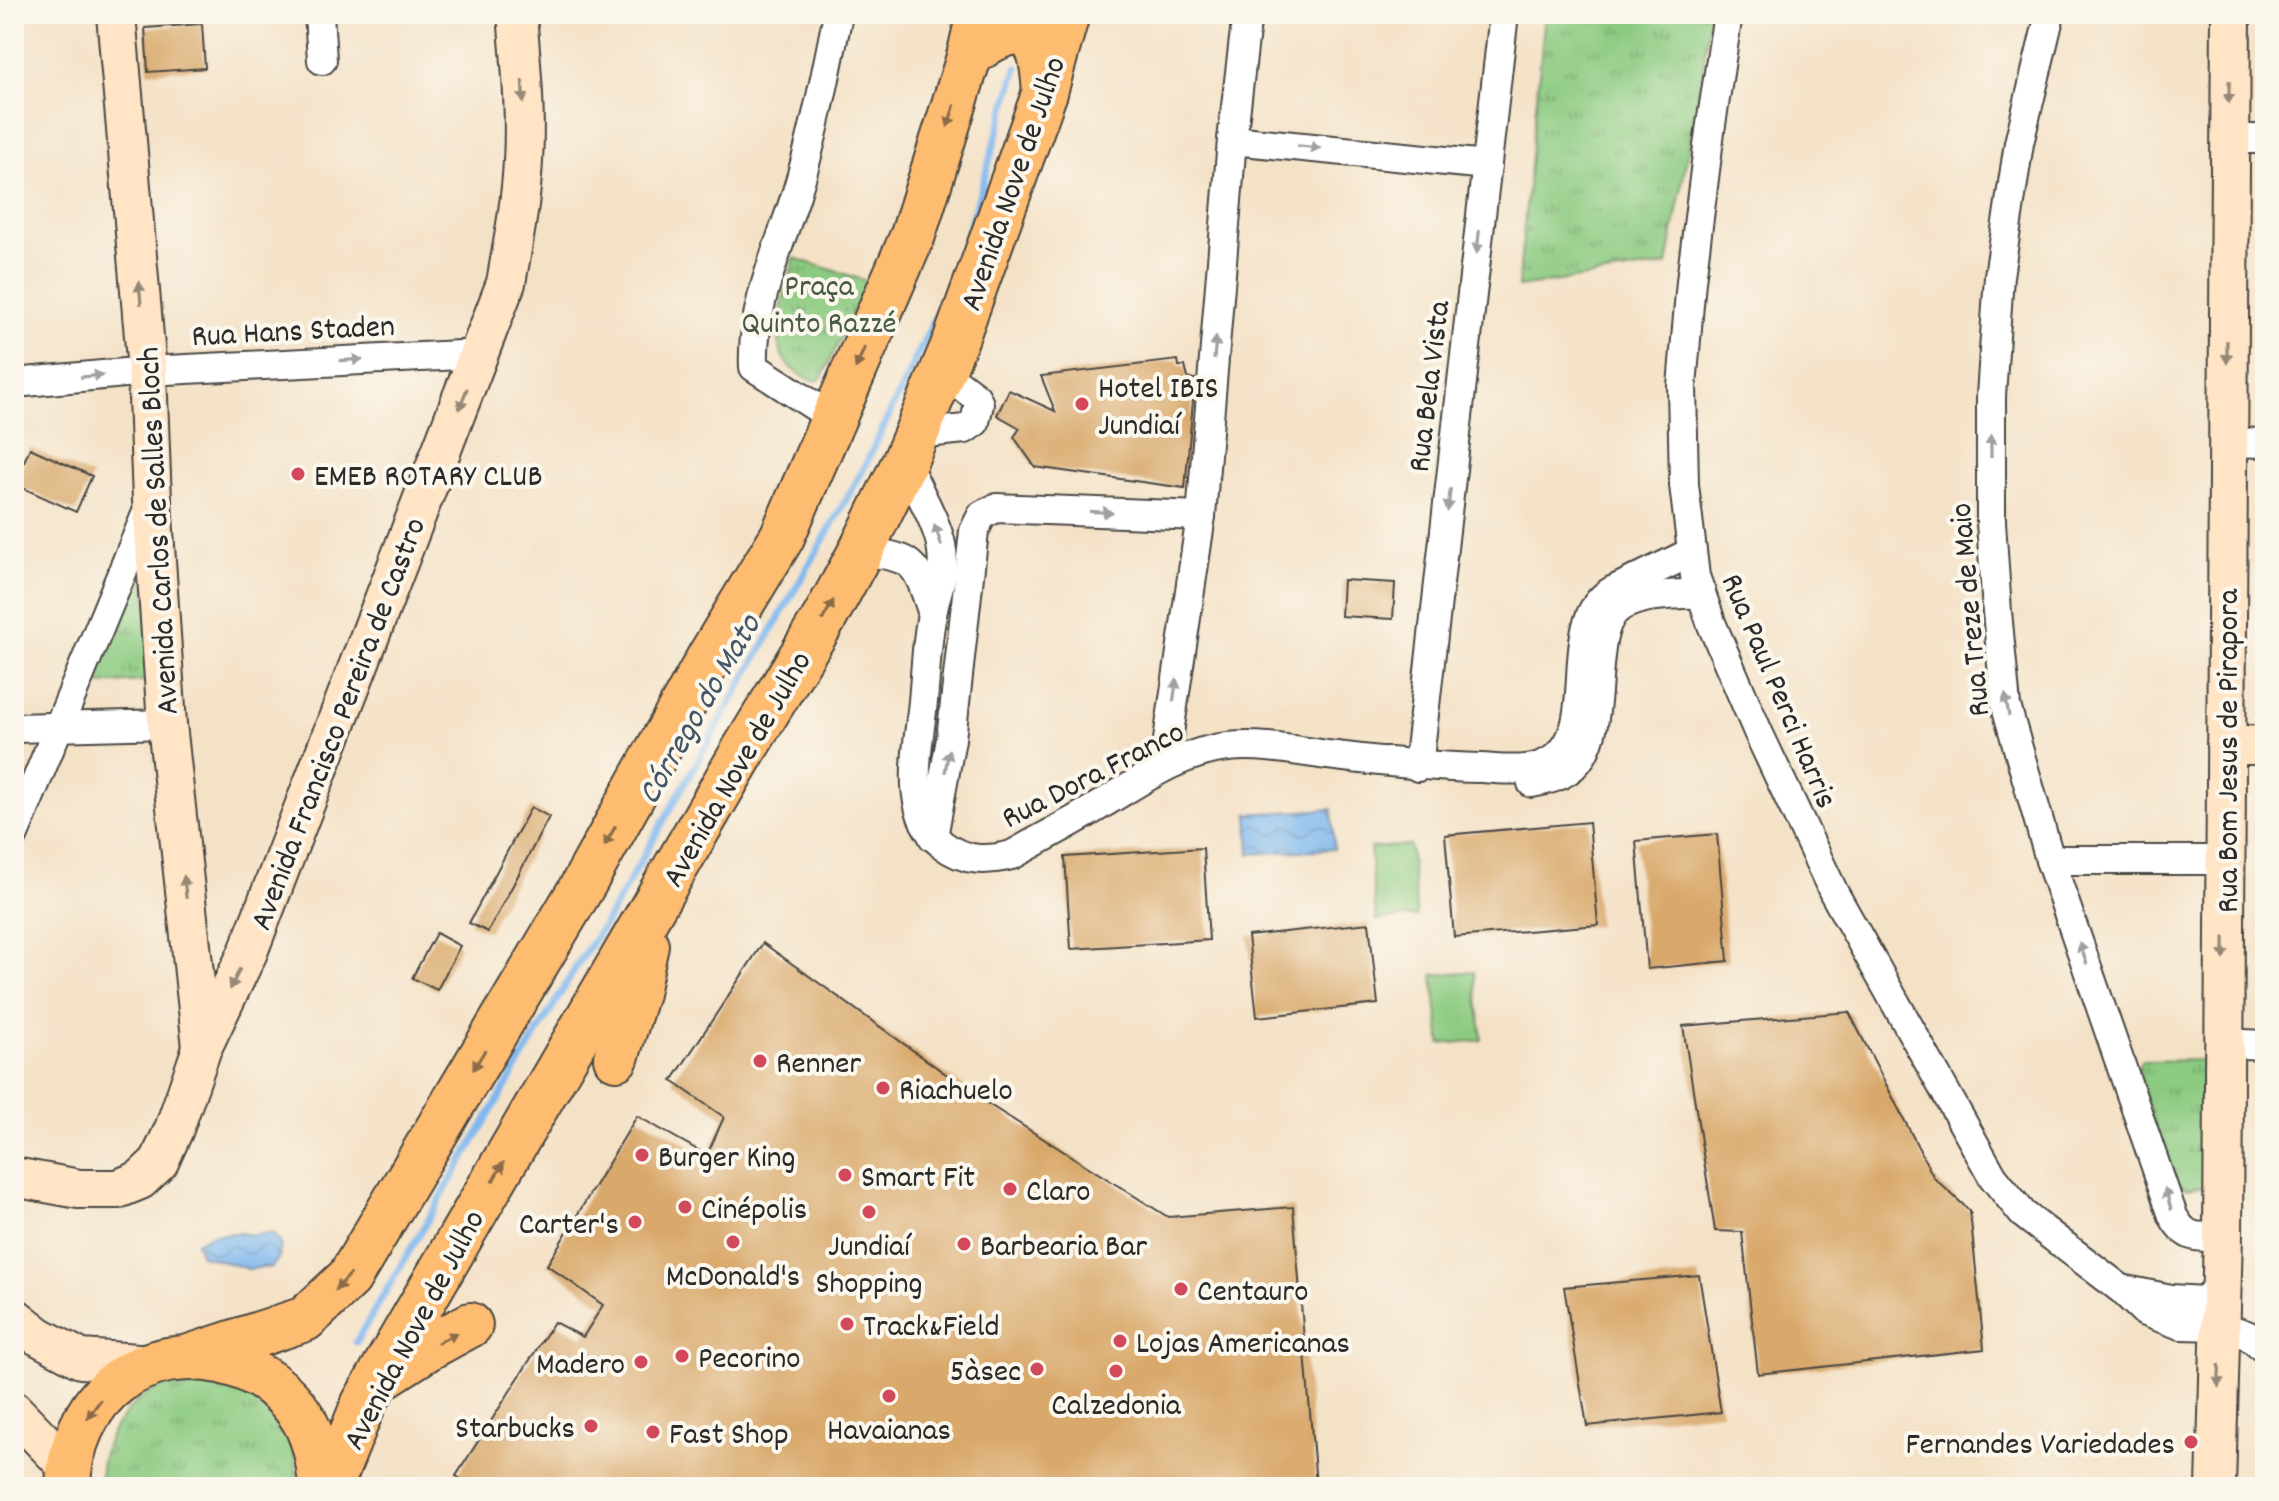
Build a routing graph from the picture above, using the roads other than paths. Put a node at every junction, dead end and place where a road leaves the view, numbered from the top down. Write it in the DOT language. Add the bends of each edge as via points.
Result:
graph roads {
  1 [pos="116,14"];
  2 [pos="319,14"];
  3 [pos="517,14"];
  4 [pos="838,14"];
  5 [pos="979,14"];
  6 [pos="1067,14"];
  7 [pos="1247,14"];
  8 [pos="1504,14"];
  9 [pos="1728,14"];
  10 [pos="2050,14"];
  11 [pos="2231,14"];
  12 [pos="969,57"];
  13 [pos="322,60"];
  14 [pos="1045,92"];
  15 [pos="2247,139"];
  16 [pos="1232,140"];
  17 [pos="1487,165"];
  18 [pos="480,354"];
  19 [pos="147,371"];
  20 [pos="14,383"];
  21 [pos="833,418"];
  22 [pos="2227,442"];
  23 [pos="2265,443"];
  24 [pos="910,448"];
  25 [pos="152,501"];
  26 [pos="1201,516"];
  27 [pos="861,551"];
  28 [pos="1692,552"];
  29 [pos="1701,593"];
  30 [pos="932,611"];
  31 [pos="167,724"];
  32 [pos="57,727"];
  33 [pos="14,728"];
  34 [pos="2226,745"];
  35 [pos="2265,745"];
  36 [pos="1164,767"];
  37 [pos="1418,767"];
  38 [pos="14,835"];
  39 [pos="933,837"];
  40 [pos="2050,860"];
  41 [pos="2226,860"];
  42 [pos="655,904"];
  43 [pos="2222,1043"];
  44 [pos="2265,1045"];
  45 [pos="202,1048"];
  46 [pos="616,1058"];
  47 [pos="24,1184"];
  48 [pos="2223,1236"];
  49 [pos="2222,1284"];
  50 [pos="2121,1289"];
  51 [pos="14,1317"];
  52 [pos="470,1325"];
  53 [pos="2221,1326"];
  54 [pos="2265,1349"];
  55 [pos="171,1361"];
  56 [pos="376,1381"];
  57 [pos="14,1411"];
  58 [pos="68,1477"];
  59 [pos="321,1487"];
  60 [pos="330,1487"];
  61 [pos="2216,1487"];
  19 -- 1 [label="street, Avenida Carlos de Salles Bloch, one-way"];
  2 -- 13 [label="street"];
  3 -- 18 [label="street, Avenida Francisco Pereira de Castro, one-way" via="524,100 517,221 506,283"];
  4 -- 21 [label="street" via="797,192 768,277 753,343 754,367"];
  5 -- 12 [label="main road"];
  6 -- 14 [label="main road, Avenida Nove de Julho"];
  7 -- 16 [label="street"];
  8 -- 17 [label="street, Rua Bela Vista"];
  9 -- 28 [label="street, Rua Paul Perci Harris" via="1682,386"];
  40 -- 10 [label="street, Rua Treze de Maio, one-way" via="2006,706 1991,522 1991,396 1999,276 2019,143"];
  11 -- 15 [label="street, Rua Bom Jesus de Pirapora, one-way"];
  12 -- 14 [label="main road" via="996,36 1027,37 1039,54"];
  12 -- 21 [label="main road, one-way" via="913,235"];
  14 -- 24 [label="main road, Avenida Nove de Julho"];
  15 -- 22 [label="street, Rua Bom Jesus de Pirapora, one-way"];
  16 -- 17 [label="street, one-way"];
  26 -- 16 [label="street, one-way"];
  17 -- 37 [label="street, Rua Bela Vista, one-way"];
  19 -- 18 [label="street, Rua Hans Staden, one-way"];
  18 -- 45 [label="street, Avenida Francisco Pereira de Castro, one-way" via="248,952"];
  20 -- 19 [label="street, Rua Hans Staden, one-way"];
  19 -- 25 [label="street, Avenida Carlos de Salles Bloch"];
  21 -- 55 [label="main road, one-way" via="782,537 349,1278 305,1319"];
  22 -- 23 [label="street"];
  22 -- 34 [label="street, Rua Bom Jesus de Pirapora"];
  24 -- 27 [label="main road, Avenida Nove de Julho"];
  30 -- 24 [label="street, one-way" via="943,580 942,550"];
  25 -- 31 [label="street, Avenida Carlos de Salles Bloch"];
  25 -- 32 [label="street"];
  36 -- 26 [label="street, one-way"];
  39 -- 26 [label="street, one-way" via="951,739 974,531 987,511"];
  27 -- 30 [label="street" via="904,559 914,566"];
  42 -- 27 [label="main road, Avenida Nove de Julho, one-way"];
  28 -- 29 [label="street, Rua Paul Perci Harris"];
  28 -- 37 [label="street, Rua Dora Franco" via="1612,591 1592,609 1570,737 1548,763 1526,769"];
  29 -- 37 [label="street, Rua Dora Franco" via="1654,596 1620,607 1608,622 1595,721 1583,754 1569,771 1529,784 1490,784"];
  29 -- 50 [label="street, Rua Paul Perci Harris" via="1758,732 1834,893 1993,1177 2023,1214"];
  30 -- 39 [label="street" via="916,781 922,817"];
  31 -- 32 [label="street"];
  45 -- 31 [label="street, Avenida Carlos de Salles Bloch, one-way"];
  32 -- 33 [label="street"];
  32 -- 38 [label="street"];
  34 -- 35 [label="street"];
  34 -- 41 [label="street, Rua Bom Jesus de Pirapora"];
  36 -- 37 [label="street, Rua Dora Franco" via="1196,754 1255,745"];
  36 -- 39 [label="street, Rua Dora Franco" via="1012,855 968,858"];
  40 -- 41 [label="street"];
  48 -- 40 [label="street, Rua Treze de Maio, one-way" via="2194,1237 2181,1231 2173,1216"];
  41 -- 43 [label="street, Rua Bom Jesus de Pirapora, one-way"];
  42 -- 46 [label="main road"];
  56 -- 42 [label="main road, Avenida Nove de Julho, one-way"];
  43 -- 44 [label="street"];
  43 -- 48 [label="street, Rua Bom Jesus de Pirapora"];
  45 -- 47 [label="street, Avenida Francisco Pereira de Castro" via="159,1162 140,1180 118,1189"];
  48 -- 49 [label="street, Rua Bom Jesus de Pirapora"];
  49 -- 50 [label="street, Rua Paul Perci Harris" via="2204,1301"];
  49 -- 53 [label="street, Rua Bom Jesus de Pirapora"];
  50 -- 53 [label="street, Rua Paul Perci Harris" via="2145,1312 2181,1325"];
  51 -- 55 [label="street" via="81,1359"];
  56 -- 52 [label="main road, one-way"];
  53 -- 54 [label="street" via="2247,1335"];
  53 -- 61 [label="street, Rua Bom Jesus de Pirapora, one-way"];
  55 -- 58 [label="main road, one-way" via="119,1380 95,1405 81,1428"];
  55 -- 59 [label="main road" via="224,1361 257,1373 284,1394 305,1422 318,1455"];
  56 -- 60 [label="main road, Avenida Nove de Julho"];
  57 -- 58 [label="street"];
}
